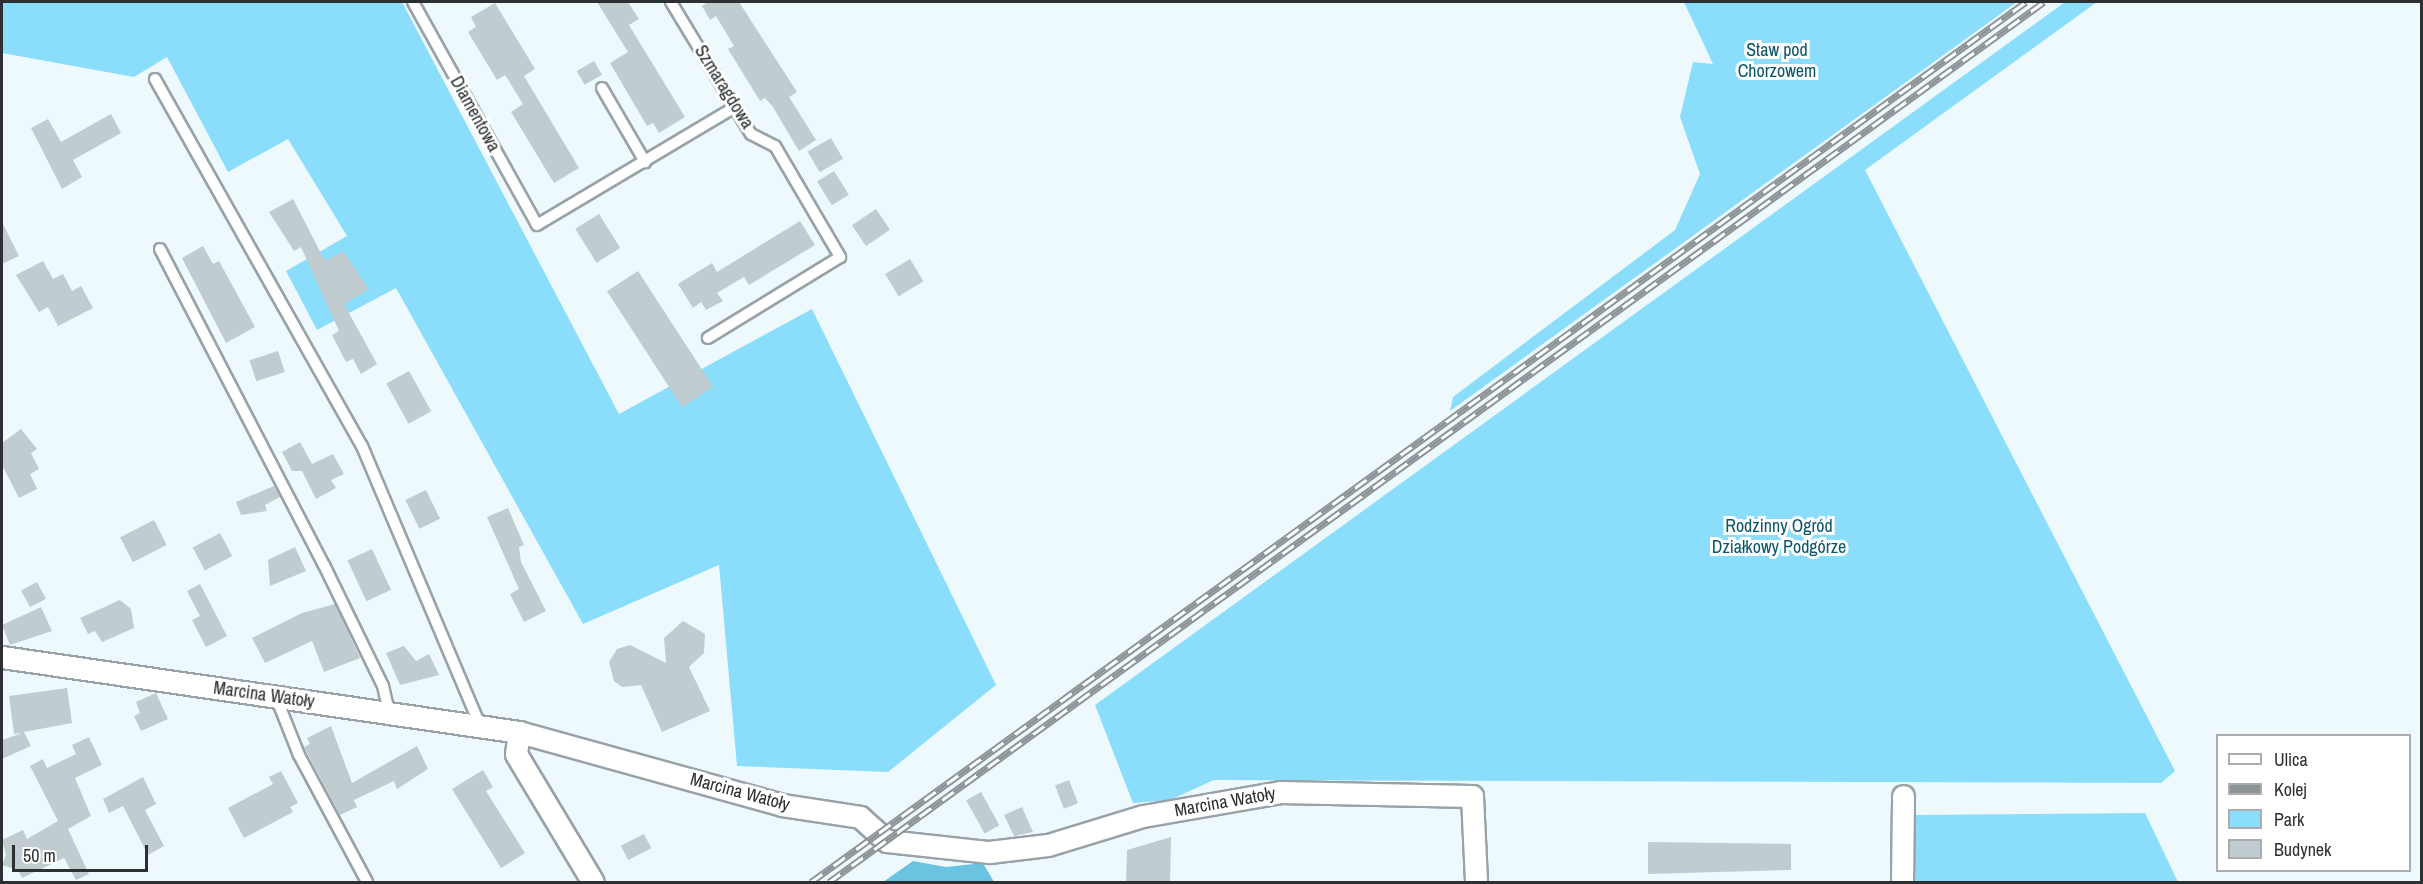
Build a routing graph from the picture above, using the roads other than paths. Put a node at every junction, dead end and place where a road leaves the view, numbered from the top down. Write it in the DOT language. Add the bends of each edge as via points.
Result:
graph roads {
  1 [pos="413,2"];
  2 [pos="671,2"];
  3 [pos="155,79"];
  4 [pos="602,88"];
  5 [pos="735,107"];
  6 [pos="645,162"];
  7 [pos="160,249"];
  8 [pos="708,338"];
  9 [pos="2,657"];
  10 [pos="276,696"];
  11 [pos="389,713"];
  12 [pos="480,726"];
  13 [pos="519,732"];
  14 [pos="1903,796"];
  15 [pos="367,882"];
  16 [pos="593,882"];
  17 [pos="1476,882"];
  18 [pos="1902,882"];
  1 -- 6 [label="lane, Diamentowa" via="537,225"];
  2 -- 5 [label="lane, Szmaragdowa"];
  3 -- 12 [label="lane" via="362,446"];
  4 -- 6 [label="lane"];
  5 -- 6 [label="lane"];
  5 -- 8 [label="lane, Szmaragdowa" via="751,134 775,146 840,257"];
  7 -- 11 [label="lane" via="324,566 383,686"];
  9 -- 10 [label="street, Marcina Watoły"];
  10 -- 11 [label="street, Marcina Watoły"];
  10 -- 15 [label="lane" via="299,754"];
  11 -- 12 [label="street, Marcina Watoły"];
  12 -- 13 [label="street, Marcina Watoły"];
  13 -- 16 [label="street" via="516,754"];
  13 -- 17 [label="street, Marcina Watoły" via="780,804 860,817 887,841 989,852 1048,845 1143,816 1280,792 1472,796"];
  14 -- 18 [label="street"];
}
